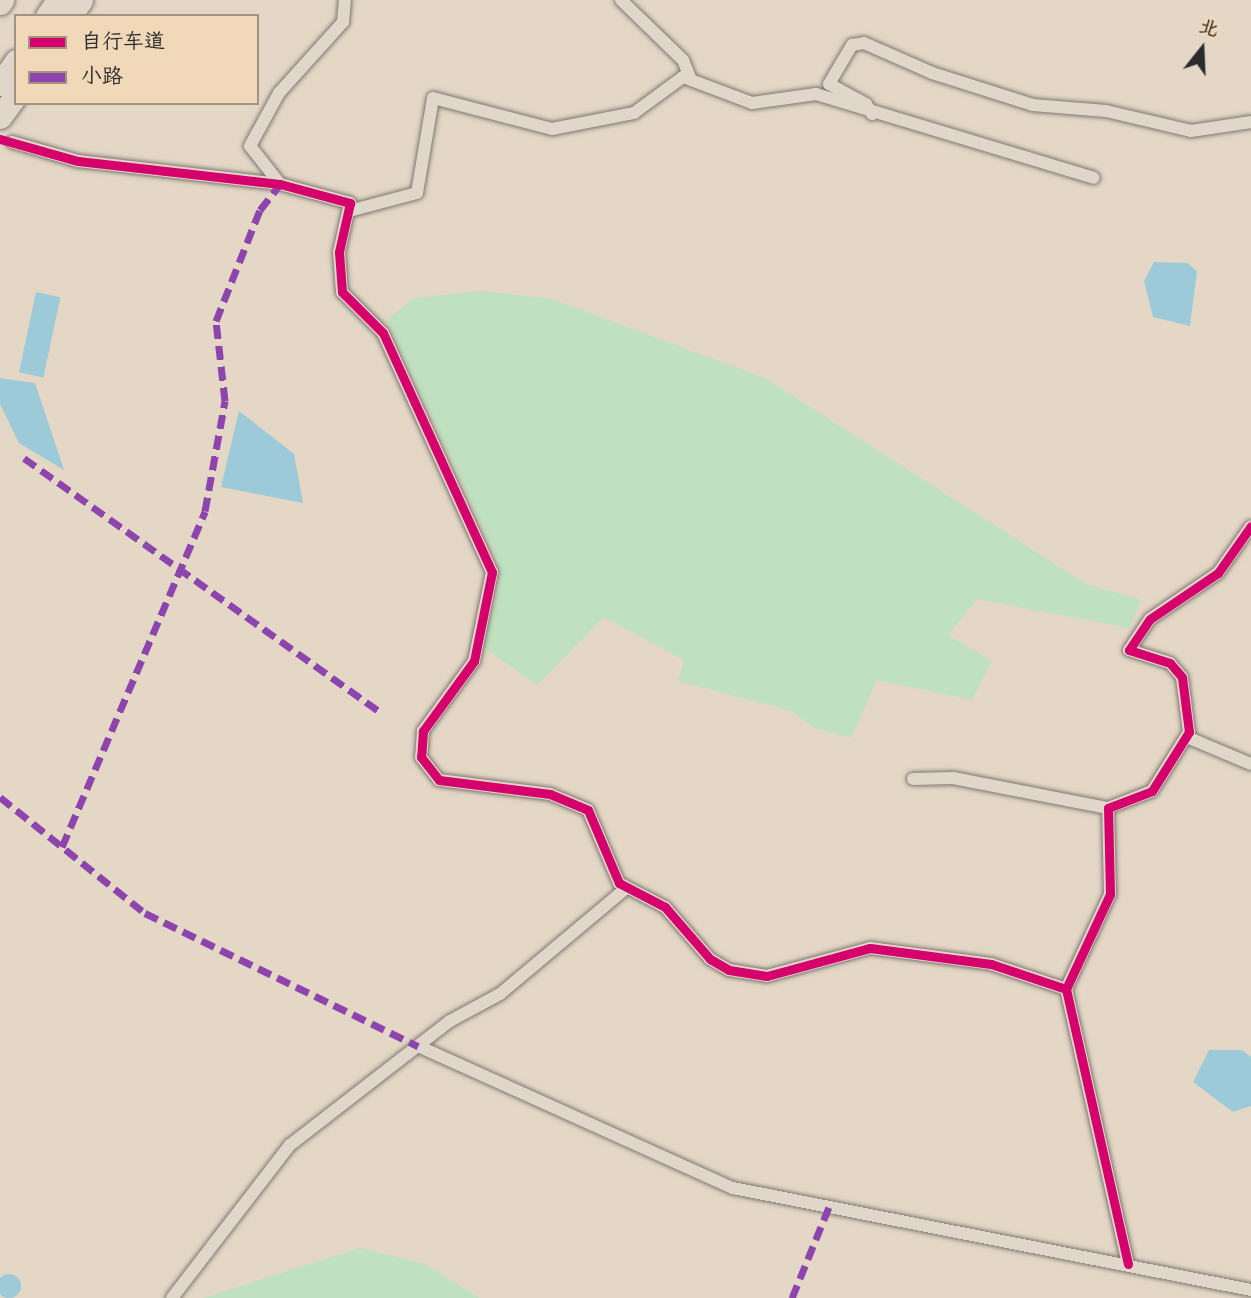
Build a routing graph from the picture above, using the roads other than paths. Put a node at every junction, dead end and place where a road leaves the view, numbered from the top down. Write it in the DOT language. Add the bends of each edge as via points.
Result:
graph roads {
  1 [pos="345,0"];
  2 [pos="621,0"];
  3 [pos="14,64"];
  4 [pos="691,77"];
  5 [pos="0,84"];
  6 [pos="14,98"];
  7 [pos="872,114"];
  8 [pos="0,117"];
  9 [pos="1251,122"];
  10 [pos="12,142"];
  11 [pos="1094,178"];
  12 [pos="280,184"];
  13 [pos="353,210"];
  14 [pos="1251,526"];
  15 [pos="1187,737"];
  16 [pos="1251,764"];
  17 [pos="913,779"];
  18 [pos="1108,808"];
  19 [pos="625,889"];
  20 [pos="1066,989"];
  21 [pos="418,1046"];
  22 [pos="1128,1265"];
  23 [pos="1251,1290"];
  24 [pos="172,1298"];
  1 -- 12 [label="street" via="343,22 279,93 250,146"];
  2 -- 4 [label="street" via="683,60"];
  3 -- 5 [label="highway"];
  4 -- 7 [label="street" via="752,103 801,92"];
  4 -- 13 [label="street" via="672,80 634,113 552,129 433,98 416,193"];
  6 -- 8 [label="highway"];
  7 -- 9 [label="street" via="866,104 829,83 852,45 864,43 1033,105 1106,111 1191,131"];
  7 -- 11 [label="street"];
  10 -- 12 [label="street" via="102,165"];
  12 -- 13 [label="street" via="344,199"];
  13 -- 19 [label="street" via="339,252 342,292 383,334 492,572 474,661 427,721 421,757 445,783 550,794 588,810"];
  14 -- 15 [label="street" via="1218,573 1150,619 1128,654 1170,663 1182,677"];
  15 -- 16 [label="street"];
  15 -- 18 [label="street" via="1152,791"];
  17 -- 18 [label="street" via="953,778"];
  18 -- 20 [label="street" via="1110,894"];
  19 -- 20 [label="street" via="665,907 710,959 736,972 767,976 870,947 991,964"];
  19 -- 21 [label="street" via="500,993"];
  20 -- 22 [label="street"];
  21 -- 22 [label="street" via="733,1188"];
  21 -- 24 [label="street" via="290,1145"];
  22 -- 23 [label="street"];
}
